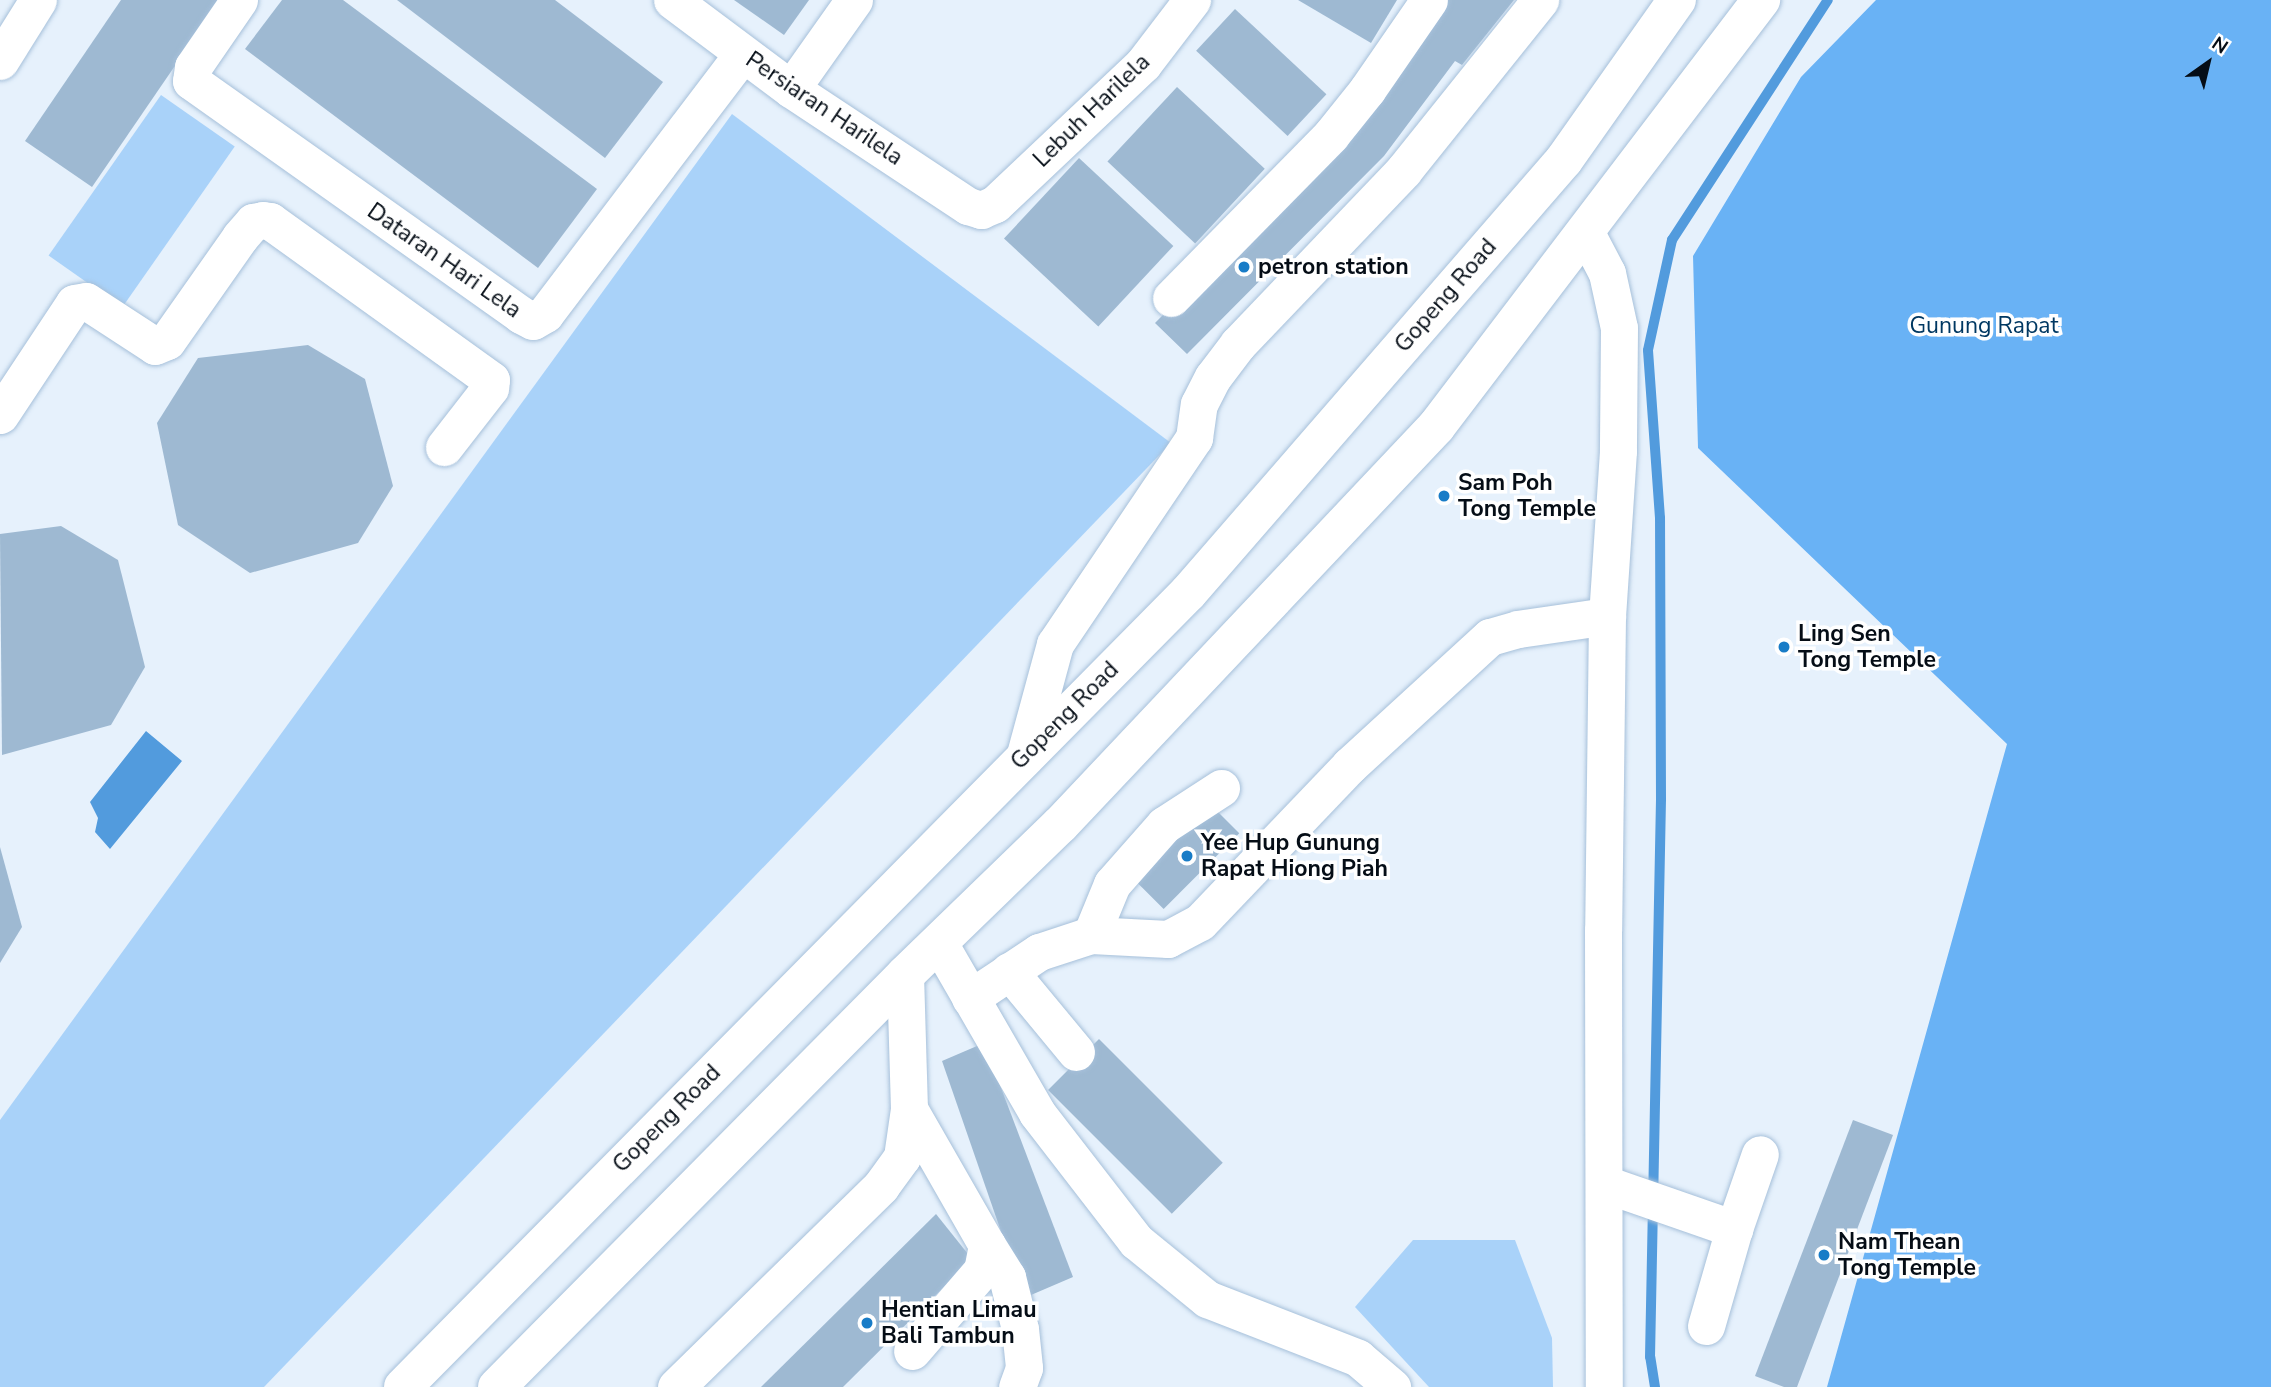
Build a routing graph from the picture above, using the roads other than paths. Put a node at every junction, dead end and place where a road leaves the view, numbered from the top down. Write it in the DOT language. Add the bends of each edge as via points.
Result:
graph roads {
  1 [pos="38,0"];
  2 [pos="239,0"];
  3 [pos="672,0"];
  4 [pos="854,0"];
  5 [pos="1192,0"];
  6 [pos="1429,0"];
  7 [pos="1540,0"];
  8 [pos="1676,0"];
  9 [pos="1761,0"];
  10 [pos="742,54"];
  11 [pos="0,61"];
  12 [pos="791,89"];
  13 [pos="981,210"];
  14 [pos="1585,232"];
  15 [pos="1171,298"];
  16 [pos="0,415"];
  17 [pos="444,447"];
  18 [pos="1607,616"];
  19 [pos="1024,758"];
  20 [pos="1221,788"];
  21 [pos="1091,935"];
  22 [pos="939,943"];
  23 [pos="1009,971"];
  24 [pos="905,975"];
  25 [pos="970,998"];
  26 [pos="1076,1052"];
  27 [pos="909,1109"];
  28 [pos="1760,1154"];
  29 [pos="1617,1189"];
  30 [pos="1734,1228"];
  31 [pos="987,1245"];
  32 [pos="1706,1326"];
  33 [pos="912,1351"];
  34 [pos="403,1387"];
  35 [pos="497,1387"];
  36 [pos="676,1387"];
  37 [pos="1017,1387"];
  38 [pos="1392,1387"];
  39 [pos="1604,1387"];
  1 -- 11 [label="street"];
  2 -- 10 [label="street, Dataran Hari Lela" via="193,67 191,81 533,321 545,314"];
  3 -- 10 [label="street, Persiaran Harilela"];
  4 -- 12 [label="street"];
  5 -- 13 [label="street, Lebuh Harilela" via="1143,65 995,204"];
  6 -- 15 [label="street" via="1331,135"];
  7 -- 19 [label="street" via="1404,170 1238,344 1213,377 1199,404 1194,438 1055,644"];
  8 -- 19 [label="highway, Gopeng Road" via="1564,160 1188,593"];
  9 -- 14 [label="highway"];
  10 -- 12 [label="street, Persiaran Harilela"];
  12 -- 13 [label="street, Persiaran Harilela" via="968,206"];
  14 -- 18 [label="street" via="1607,273 1619,328 1618,451"];
  14 -- 22 [label="highway" via="1436,427 1069,815"];
  16 -- 17 [label="street" via="74,303 86,301 155,346 167,341 240,237 253,222 263,220 491,380 490,388"];
  18 -- 21 [label="street" via="1490,637 1349,766 1200,922 1168,939"];
  18 -- 29 [label="street" via="1603,930"];
  19 -- 34 [label="highway, Gopeng Road"];
  20 -- 21 [label="street" via="1164,825 1112,884"];
  21 -- 23 [label="street" via="1039,952"];
  22 -- 24 [label="highway"];
  22 -- 25 [label="street"];
  23 -- 25 [label="street"];
  23 -- 26 [label="street"];
  24 -- 27 [label="street"];
  24 -- 35 [label="highway"];
  25 -- 38 [label="street" via="1037,1113 1136,1241 1207,1299 1358,1358"];
  27 -- 31 [label="street"];
  27 -- 36 [label="street" via="902,1157 881,1186"];
  28 -- 30 [label="street"];
  29 -- 30 [label="street"];
  29 -- 39 [label="street"];
  30 -- 32 [label="street"];
  31 -- 33 [label="street" via="982,1270"];
  31 -- 37 [label="street" via="1007,1277 1020,1329 1024,1368"];
}
